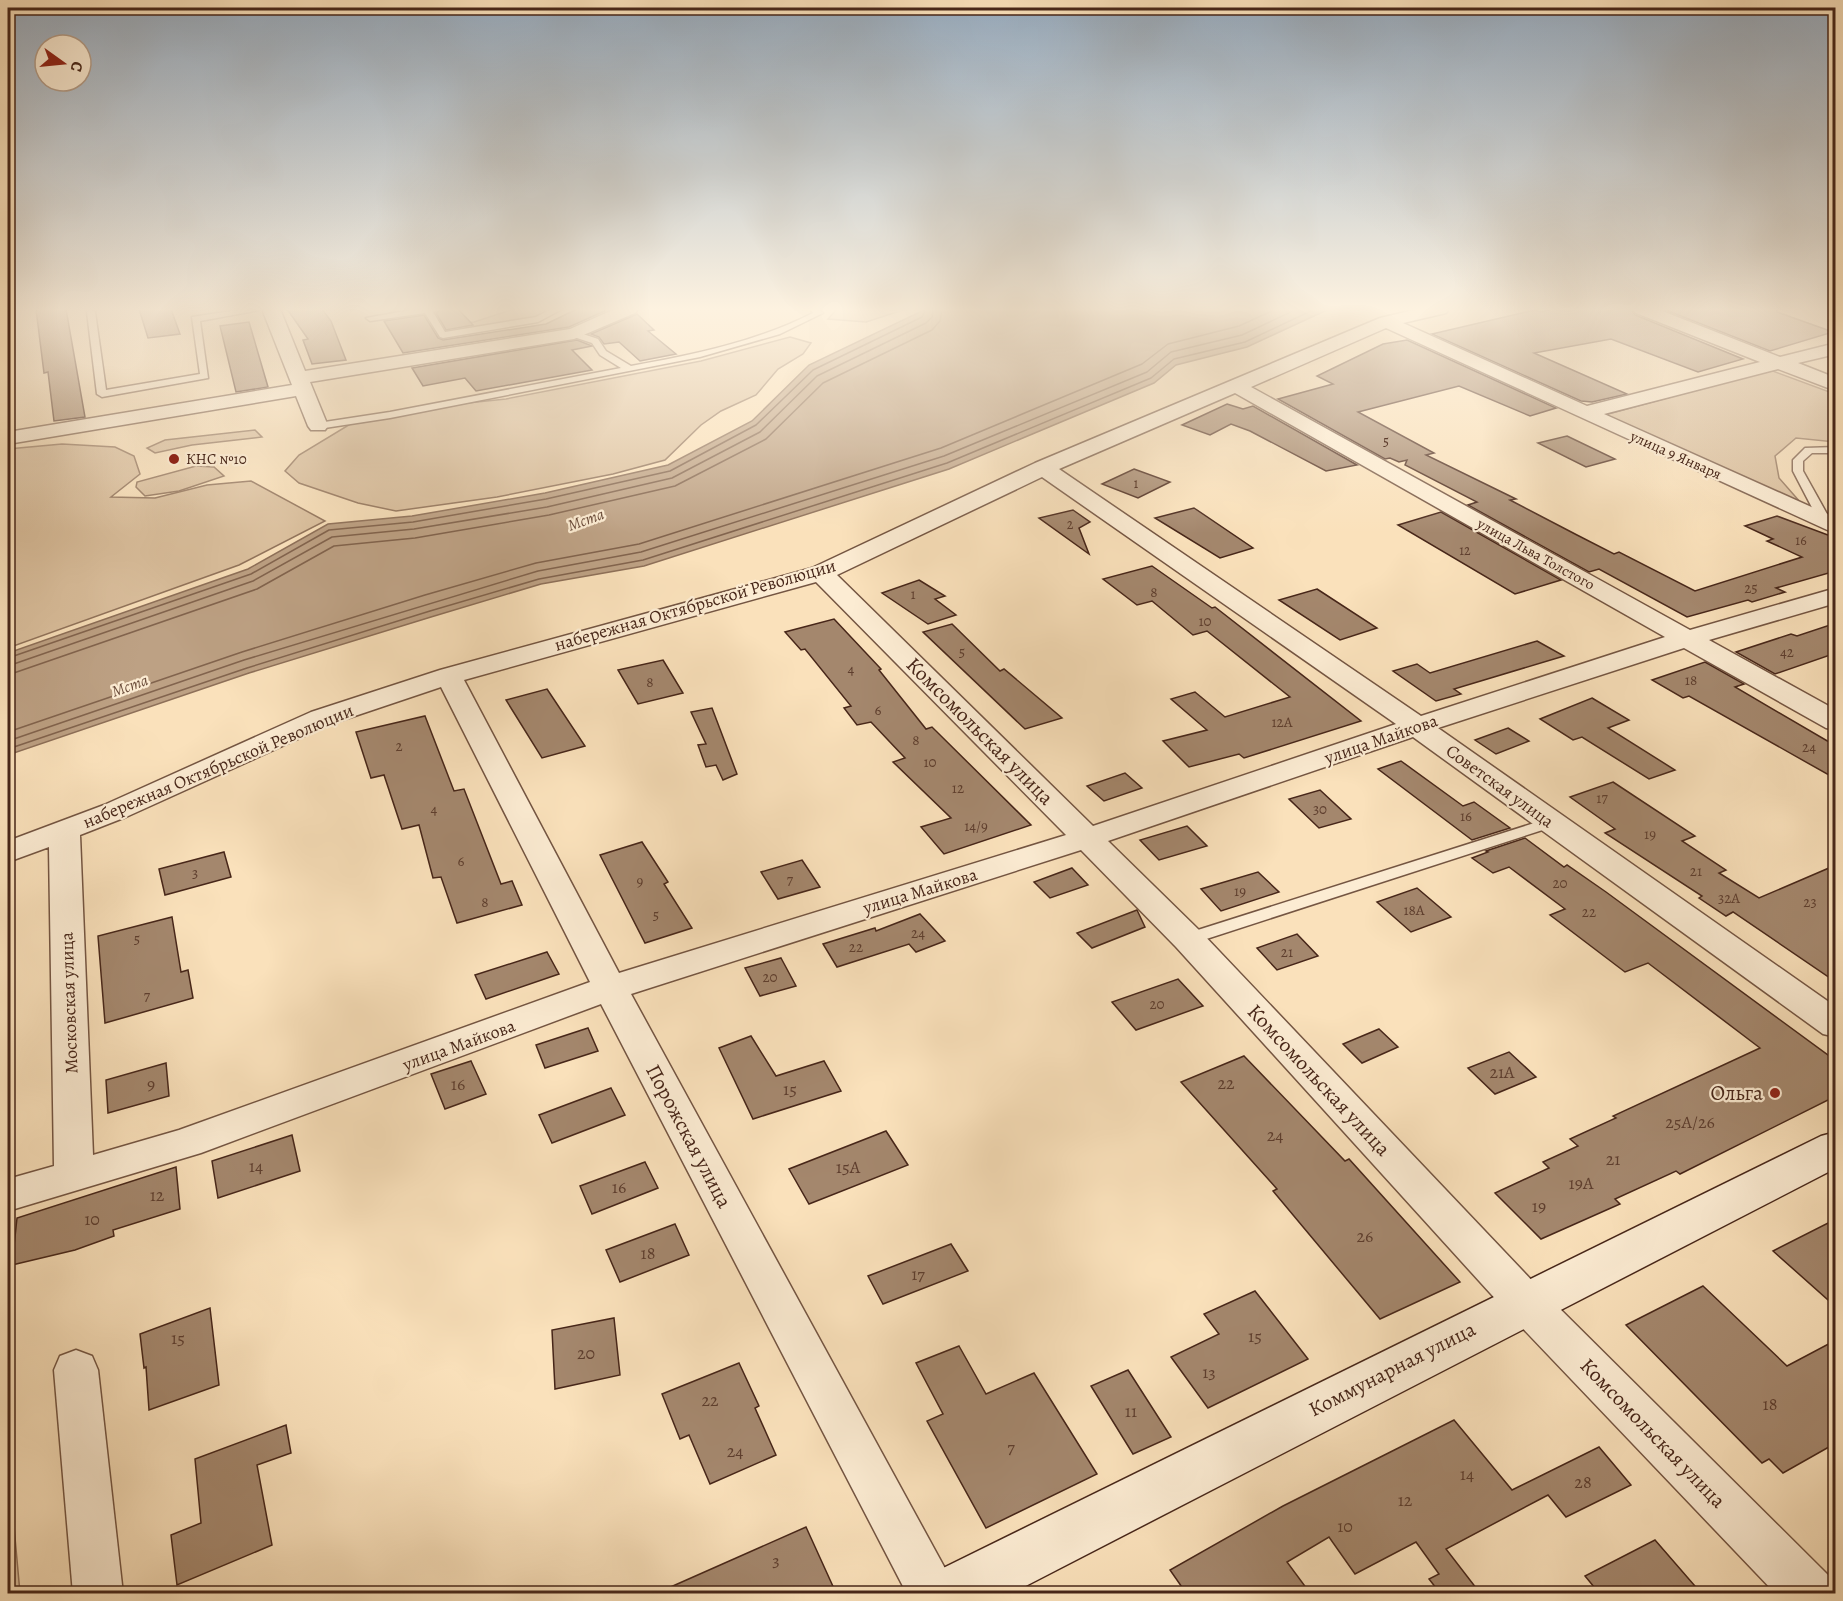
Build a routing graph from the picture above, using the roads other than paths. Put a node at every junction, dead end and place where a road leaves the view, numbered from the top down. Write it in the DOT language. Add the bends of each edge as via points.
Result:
graph roads {
  1 [pos="101,384"];
  2 [pos="160,384"];
  3 [pos="301,384"];
  4 [pos="553,384"];
  5 [pos="1241,384"];
  6 [pos="1521,384"];
  7 [pos="1692,384"];
  8 [pos="1236,386"];
  9 [pos="1583,412"];
  10 [pos="318,426"];
  11 [pos="8,438"];
  12 [pos="1836,450"];
  13 [pos="1043,468"];
  14 [pos="1831,525"];
  15 [pos="820,573"];
  16 [pos="1836,595"];
  17 [pos="1685,639"];
  18 [pos="449,676"];
  19 [pos="1836,722"];
  20 [pos="1418,726"];
  21 [pos="1550,823"];
  22 [pos="64,830"];
  23 [pos="1088,838"];
  24 [pos="8,852"];
  25 [pos="1188,939"];
  26 [pos="610,988"];
  27 [pos="1836,1025"];
  28 [pos="1836,1148"];
  29 [pos="74,1175"];
  30 [pos="8,1194"];
  31 [pos="1525,1302"];
  32 [pos="76,1370"];
  33 [pos="99,1593"];
  34 [pos="934,1593"];
  35 [pos="951,1593"];
  36 [pos="1811,1593"];
  1 -- 2 [label="lane" via="102,394"];
  3 -- 10 [label="street"];
  3 -- 11 [label="street"];
  4 -- 10 [label="lane"];
  5 -- 8 [label="street, набережная Октябрьской Революции"];
  6 -- 9 [label="street, улица 9 Января"];
  7 -- 9 [label="street"];
  8 -- 13 [label="street, набережная Октябрьской Революции"];
  8 -- 17 [label="street, улица Льва Толстого"];
  9 -- 14 [label="street, улица 9 Января"];
  12 -- 14 [label="lane" via="1809,450 1798,460 1798,471"];
  13 -- 15 [label="street, набережная Октябрьской Революции"];
  13 -- 20 [label="street, Советская улица"];
  15 -- 18 [label="street, набережная Октябрьской Революции"];
  15 -- 23 [label="street, Комсомольская улица"];
  16 -- 17 [label="street, улица Майкова"];
  17 -- 19 [label="street, улица Льва Толстого"];
  17 -- 20 [label="street, улица Майкова"];
  18 -- 22 [label="street, набережная Октябрьской Революции" via="321,718 115,812"];
  18 -- 26 [label="street, Порожская улица"];
  20 -- 21 [label="street, Советская улица"];
  20 -- 23 [label="street, улица Майкова"];
  21 -- 25 [label="lane"];
  21 -- 27 [label="street, Советская улица"];
  22 -- 24 [label="street, набережная Октябрьской Революции"];
  22 -- 29 [label="street, Московская улица"];
  23 -- 25 [label="street, Комсомольская улица"];
  23 -- 26 [label="street, улица Майкова"];
  25 -- 31 [label="street, Комсомольская улица"];
  26 -- 29 [label="street, улица Майкова" via="187,1143"];
  26 -- 34 [label="street, Порожская улица"];
  28 -- 31 [label="main road, Коммунарная улица"];
  29 -- 30 [label="street, улица Майкова"];
  31 -- 35 [label="main road, Коммунарная улица"];
  31 -- 36 [label="street, Комсомольская улица"];
  32 -- 33 [label="street"];
}
